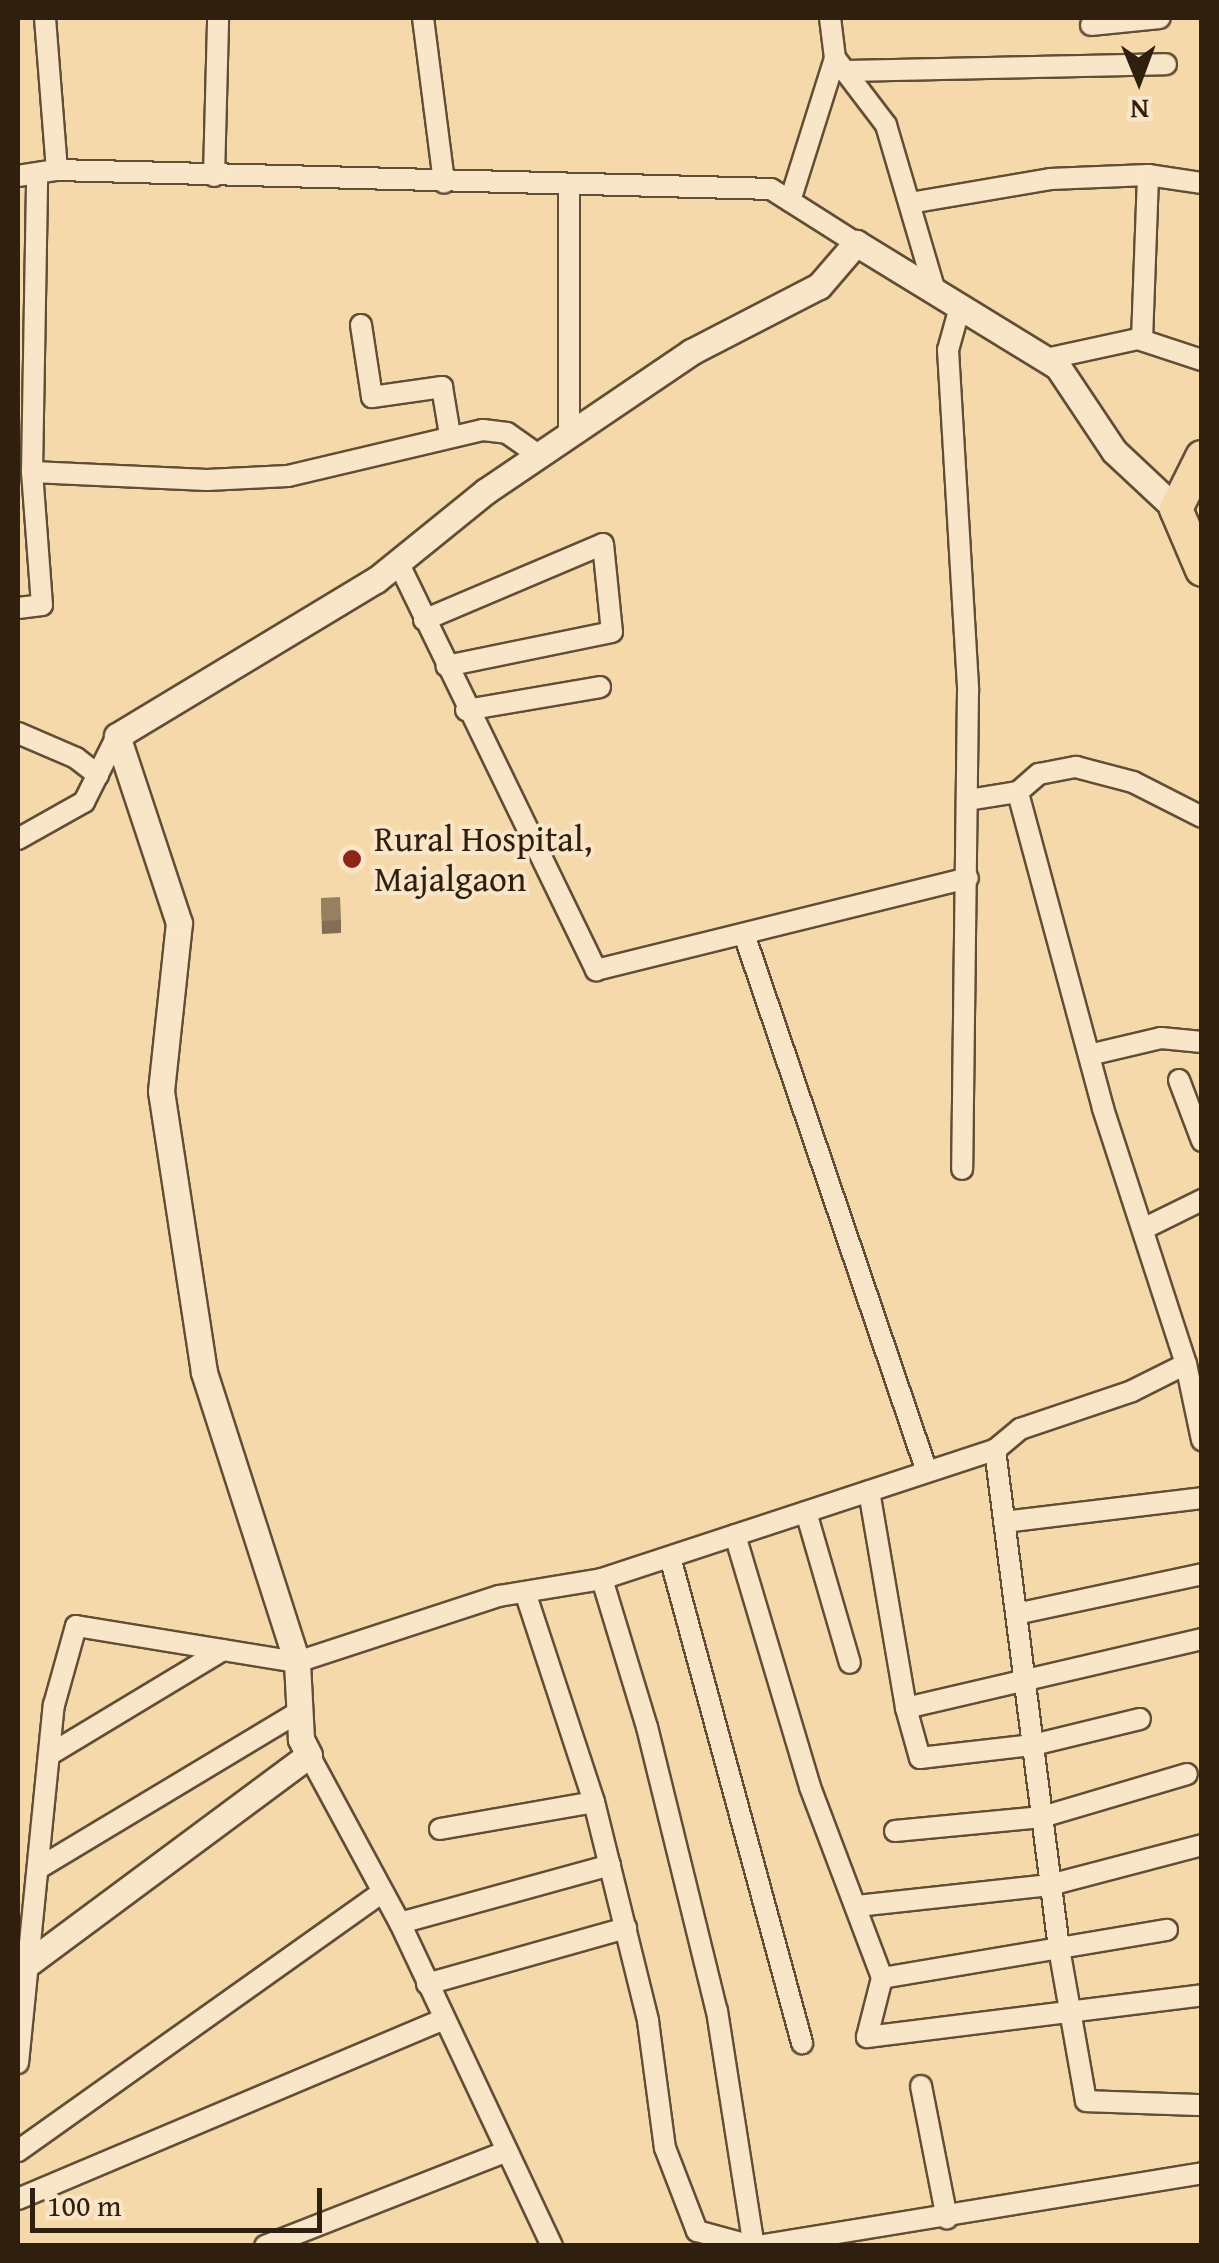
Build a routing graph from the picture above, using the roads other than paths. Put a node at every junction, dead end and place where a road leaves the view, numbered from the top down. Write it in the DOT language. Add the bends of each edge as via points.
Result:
graph roads {
  1 [pos="45,18"];
  2 [pos="218,18"];
  3 [pos="423,18"];
  4 [pos="830,18"];
  5 [pos="1160,18"];
  6 [pos="1091,25"];
  7 [pos="1166,64"];
  8 [pos="840,65"];
  9 [pos="37,173"];
  10 [pos="1148,175"];
  11 [pos="214,176"];
  12 [pos="444,183"];
  13 [pos="1202,183"];
  14 [pos="569,185"];
  15 [pos="790,200"];
  16 [pos="910,203"];
  17 [pos="856,242"];
  18 [pos="935,292"];
  19 [pos="960,307"];
  20 [pos="361,324"];
  21 [pos="1142,340"];
  22 [pos="1046,359"];
  23 [pos="1202,360"];
  24 [pos="450,435"];
  25 [pos="568,435"];
  26 [pos="539,455"];
  27 [pos="1202,457"];
  28 [pos="32,472"];
  29 [pos="1188,525"];
  30 [pos="398,562"];
  31 [pos="1202,570"];
  32 [pos="18,608"];
  33 [pos="424,620"];
  34 [pos="446,666"];
  35 [pos="600,687"];
  36 [pos="466,710"];
  37 [pos="18,733"];
  38 [pos="118,736"];
  39 [pos="98,776"];
  40 [pos="1018,792"];
  41 [pos="968,800"];
  42 [pos="1202,817"];
  43 [pos="18,839"];
  44 [pos="968,878"];
  45 [pos="744,934"];
  46 [pos="1202,1042"];
  47 [pos="1089,1056"];
  48 [pos="1179,1080"];
  49 [pos="1202,1141"];
  50 [pos="962,1168"];
  51 [pos="1202,1200"];
  52 [pos="1142,1230"];
  53 [pos="1186,1364"];
  54 [pos="1202,1440"];
  55 [pos="995,1450"];
  56 [pos="927,1472"];
  57 [pos="869,1491"];
  58 [pos="1202,1498"];
  59 [pos="806,1512"];
  60 [pos="1004,1522"];
  61 [pos="735,1536"];
  62 [pos="670,1557"];
  63 [pos="1202,1574"];
  64 [pos="602,1579"];
  65 [pos="525,1592"];
  66 [pos="1016,1614"];
  67 [pos="1202,1639"];
  68 [pos="222,1650"];
  69 [pos="297,1662"];
  70 [pos="850,1662"];
  71 [pos="1025,1684"];
  72 [pos="906,1708"];
  73 [pos="300,1712"];
  74 [pos="1140,1718"];
  75 [pos="1032,1745"];
  76 [pos="49,1756"];
  77 [pos="310,1756"];
  78 [pos="1187,1774"];
  79 [pos="594,1802"];
  80 [pos="1042,1817"];
  81 [pos="440,1829"];
  82 [pos="894,1831"];
  83 [pos="1202,1845"];
  84 [pos="610,1865"];
  85 [pos="39,1868"];
  86 [pos="1050,1885"];
  87 [pos="382,1892"];
  88 [pos="857,1906"];
  89 [pos="400,1923"];
  90 [pos="626,1928"];
  91 [pos="1168,1930"];
  92 [pos="1058,1948"];
  93 [pos="24,1966"];
  94 [pos="882,1978"];
  95 [pos="427,1984"];
  96 [pos="1202,1995"];
  97 [pos="1070,2015"];
  98 [pos="444,2020"];
  99 [pos="802,2044"];
  100 [pos="18,2063"];
  101 [pos="921,2086"];
  102 [pos="1202,2105"];
  103 [pos="18,2150"];
  104 [pos="507,2151"];
  105 [pos="1202,2173"];
  106 [pos="18,2198"];
  107 [pos="947,2218"];
  108 [pos="265,2246"];
  109 [pos="552,2246"];
  110 [pos="755,2246"];
  1 -- 9 [label="street"];
  2 -- 11 [label="street"];
  3 -- 12 [label="street"];
  4 -- 8 [label="street"];
  5 -- 6 [label="street"];
  7 -- 8 [label="street"];
  8 -- 15 [label="street"];
  8 -- 16 [label="street" via="886,125"];
  9 -- 11 [label="street"];
  9 -- 28 [label="street"];
  10 -- 13 [label="street"];
  10 -- 16 [label="street" via="1050,178"];
  10 -- 21 [label="street"];
  11 -- 12 [label="street"];
  12 -- 14 [label="street"];
  14 -- 15 [label="street" via="771,188"];
  14 -- 25 [label="street"];
  15 -- 17 [label="street"];
  16 -- 18 [label="street"];
  17 -- 18 [label="street"];
  17 -- 25 [label="street" via="819,286 691,352"];
  18 -- 19 [label="street"];
  19 -- 22 [label="street"];
  19 -- 41 [label="street" via="948,350"];
  20 -- 24 [label="street" via="372,398 442,387"];
  21 -- 22 [label="street"];
  21 -- 23 [label="street"];
  22 -- 29 [label="street" via="1114,451"];
  24 -- 26 [label="street" via="507,433"];
  24 -- 28 [label="street" via="288,476 207,480"];
  25 -- 26 [label="street"];
  26 -- 30 [label="street"];
  27 -- 29 [label="main road"];
  28 -- 32 [label="street" via="42,605"];
  29 -- 31 [label="main road"];
  30 -- 33 [label="street"];
  30 -- 38 [label="street"];
  33 -- 34 [label="street"];
  33 -- 34 [label="street" via="602,544 612,632"];
  34 -- 36 [label="street"];
  35 -- 36 [label="street"];
  36 -- 45 [label="street" via="596,970"];
  37 -- 39 [label="street" via="76,758"];
  38 -- 39 [label="street"];
  38 -- 69 [label="street" via="179,923 161,1091 204,1372"];
  39 -- 43 [label="street" via="84,802"];
  40 -- 41 [label="street"];
  40 -- 42 [label="street" via="1039,774 1076,767 1133,782"];
  40 -- 47 [label="street"];
  41 -- 44 [label="street"];
  44 -- 45 [label="street"];
  44 -- 50 [label="street"];
  45 -- 56 [label="street"];
  46 -- 47 [label="street" via="1162,1038"];
  47 -- 52 [label="street"];
  48 -- 49 [label="street"];
  51 -- 52 [label="street"];
  52 -- 53 [label="street"];
  53 -- 54 [label="street"];
  53 -- 55 [label="street" via="1020,1428"];
  55 -- 56 [label="street"];
  55 -- 60 [label="street"];
  56 -- 57 [label="street"];
  57 -- 59 [label="street"];
  57 -- 72 [label="street"];
  58 -- 60 [label="street"];
  59 -- 61 [label="street"];
  59 -- 70 [label="street"];
  60 -- 66 [label="street"];
  61 -- 62 [label="street"];
  61 -- 88 [label="street" via="810,1786"];
  62 -- 64 [label="street"];
  62 -- 99 [label="street"];
  63 -- 66 [label="street"];
  64 -- 65 [label="street"];
  64 -- 110 [label="street" via="647,1727 717,2011"];
  65 -- 69 [label="street"];
  65 -- 79 [label="street"];
  66 -- 71 [label="street"];
  67 -- 71 [label="street"];
  68 -- 69 [label="street"];
  68 -- 76 [label="street"];
  68 -- 76 [label="street" via="76,1626 54,1705"];
  69 -- 73 [label="street"];
  71 -- 72 [label="street"];
  71 -- 75 [label="street"];
  72 -- 75 [label="street" via="920,1758"];
  73 -- 77 [label="street" via="300,1739"];
  73 -- 85 [label="street"];
  74 -- 75 [label="street"];
  75 -- 80 [label="street"];
  76 -- 85 [label="street"];
  77 -- 87 [label="street"];
  77 -- 93 [label="street"];
  78 -- 80 [label="street"];
  79 -- 81 [label="street"];
  79 -- 84 [label="street"];
  80 -- 82 [label="street"];
  80 -- 86 [label="street"];
  83 -- 86 [label="street"];
  84 -- 89 [label="street"];
  84 -- 90 [label="street"];
  85 -- 93 [label="street"];
  86 -- 88 [label="street"];
  86 -- 92 [label="street"];
  87 -- 89 [label="street"];
  87 -- 103 [label="street"];
  88 -- 94 [label="street"];
  89 -- 95 [label="street"];
  90 -- 95 [label="street"];
  90 -- 110 [label="street" via="648,2021 664,2148 698,2231"];
  91 -- 92 [label="street"];
  92 -- 94 [label="street"];
  92 -- 97 [label="street"];
  93 -- 100 [label="street"];
  94 -- 97 [label="street" via="867,2038"];
  95 -- 98 [label="street"];
  96 -- 97 [label="street"];
  97 -- 102 [label="street" via="1086,2101"];
  98 -- 104 [label="street"];
  98 -- 106 [label="street"];
  101 -- 107 [label="street"];
  104 -- 108 [label="street"];
  104 -- 109 [label="street"];
  105 -- 107 [label="street"];
  107 -- 110 [label="street"];
}
